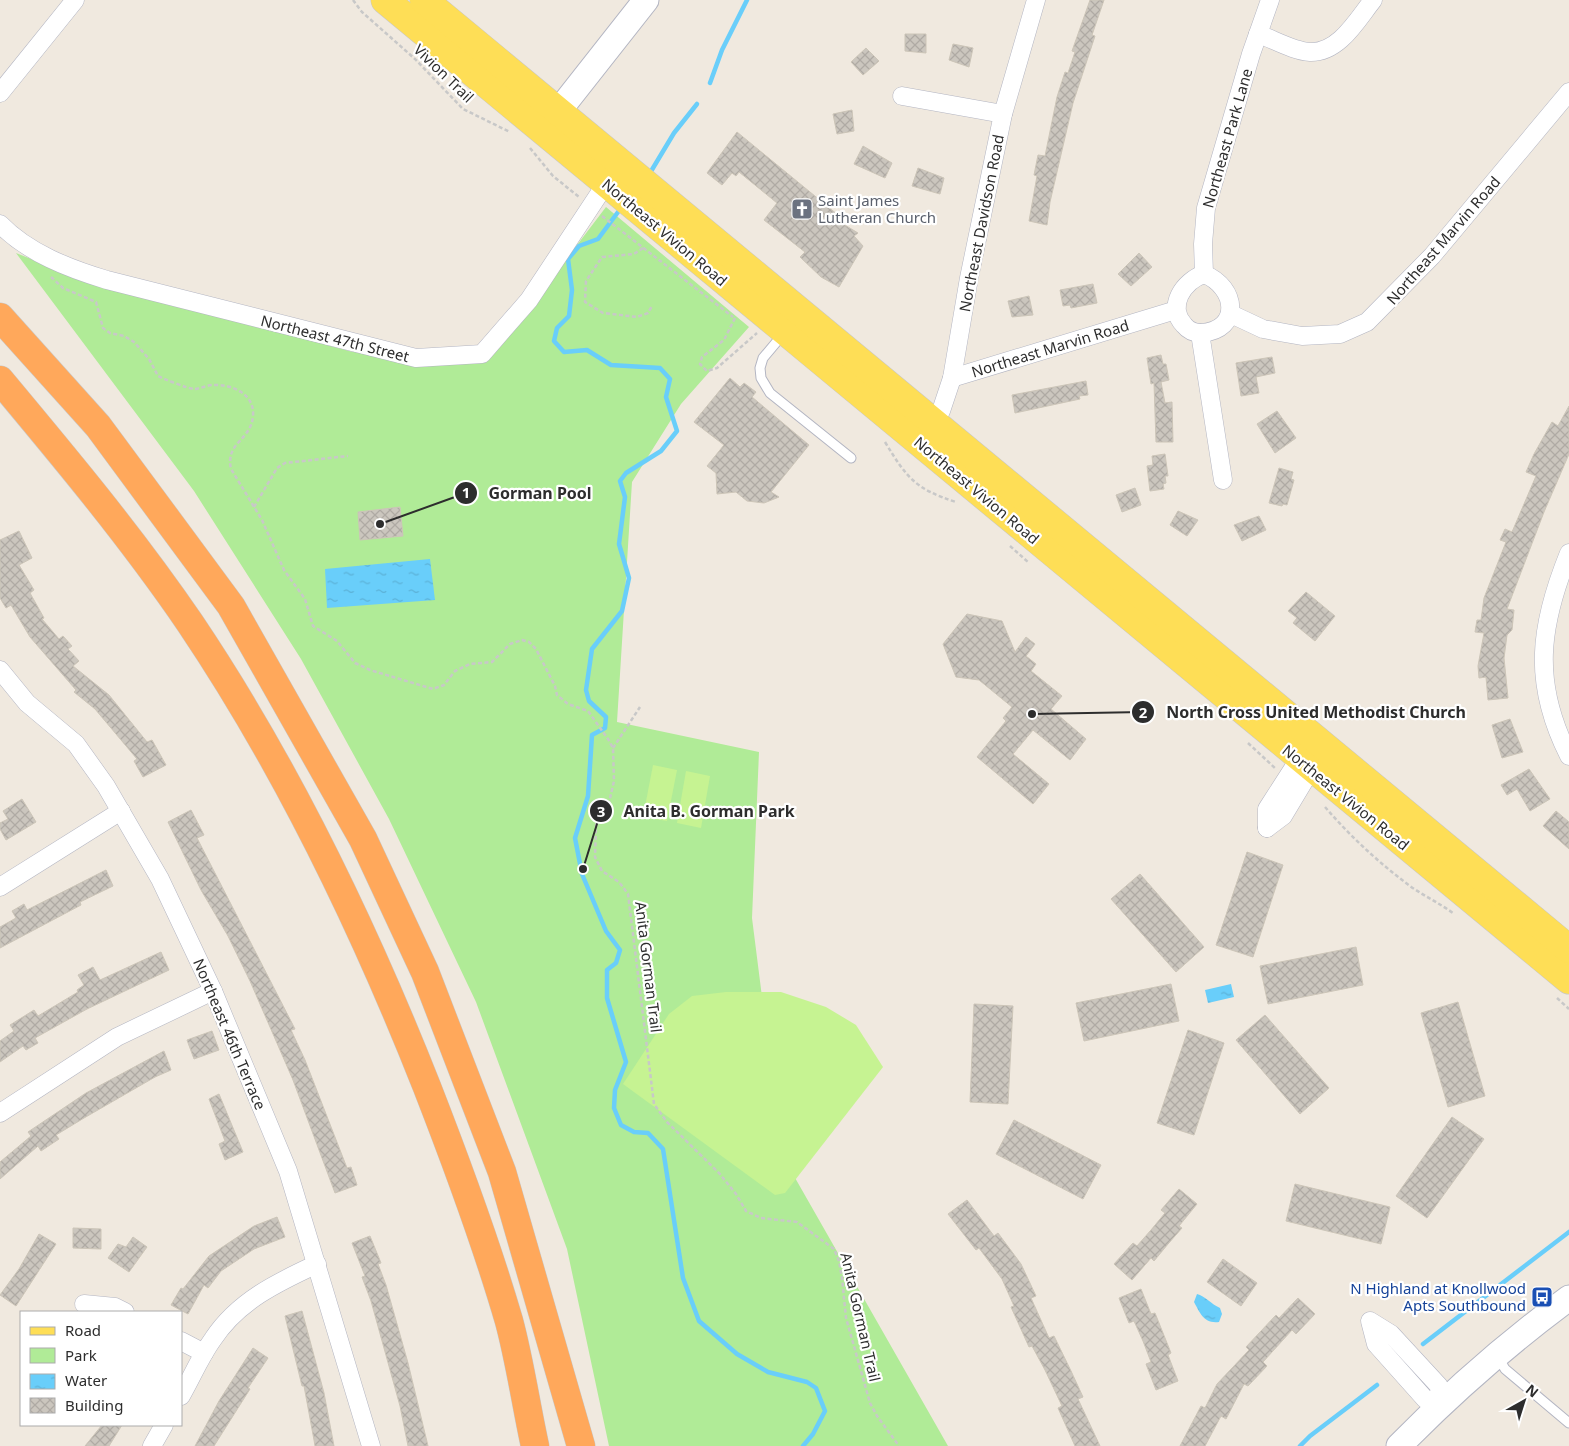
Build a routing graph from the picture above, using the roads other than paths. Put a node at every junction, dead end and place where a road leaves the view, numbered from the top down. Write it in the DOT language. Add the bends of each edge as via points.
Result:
graph roads {
  1 [pos="76,0"];
  2 [pos="385,0"];
  3 [pos="424,0"];
  4 [pos="646,0"];
  5 [pos="1036,0"];
  6 [pos="1270,0"];
  7 [pos="1373,0"];
  8 [pos="1258,34"];
  9 [pos="1569,92"];
  10 [pos="0,93"];
  11 [pos="902,96"];
  12 [pos="1002,114"];
  13 [pos="543,130"];
  14 [pos="613,173"];
  15 [pos="0,224"];
  16 [pos="1204,274"];
  17 [pos="1176,310"];
  18 [pos="1230,314"];
  19 [pos="0,317"];
  20 [pos="796,324"];
  21 [pos="1200,333"];
  22 [pos="952,378"];
  23 [pos="0,380"];
  24 [pos="926,432"];
  25 [pos="851,458"];
  26 [pos="1223,480"];
  27 [pos="1569,552"];
  28 [pos="1230,668"];
  29 [pos="0,670"];
  30 [pos="1193,670"];
  31 [pos="1314,754"];
  32 [pos="1569,756"];
  33 [pos="121,812"];
  34 [pos="0,887"];
  35 [pos="1569,949"];
  36 [pos="1569,980"];
  37 [pos="213,991"];
  38 [pos="0,1113"];
  39 [pos="317,1264"];
  40 [pos="1569,1298"];
  41 [pos="84,1304"];
  42 [pos="123,1311"];
  43 [pos="182,1342"];
  44 [pos="204,1353"];
  45 [pos="1496,1354"];
  46 [pos="182,1394"];
  47 [pos="1440,1403"];
  48 [pos="1569,1423"];
  49 [pos="163,1426"];
  50 [pos="152,1446"];
  51 [pos="371,1446"];
  52 [pos="535,1446"];
  53 [pos="581,1446"];
  54 [pos="1399,1446"];
  1 -- 10 [label="street"];
  2 -- 13 [label="main road, Northeast Vivion Road"];
  3 -- 13 [label="main road, Northeast Vivion Road"];
  4 -- 13 [label="street"];
  5 -- 12 [label="street, Northeast Davidson Road"];
  6 -- 8 [label="street, Northeast Park Lane"];
  7 -- 8 [label="street" via="1336,44 1321,51 1308,52"];
  8 -- 16 [label="street, Northeast Park Lane" via="1206,208"];
  9 -- 18 [label="street, Northeast Marvin Road" via="1432,256 1368,322 1340,334 1302,336 1263,329"];
  11 -- 12 [label="street"];
  12 -- 22 [label="street, Northeast Davidson Road"];
  13 -- 14 [label="main road, Northeast Vivion Road"];
  14 -- 15 [label="street, Northeast 47th Street" via="594,210 529,300 482,354 416,358 107,280 73,270 10,235"];
  14 -- 20 [label="main road, Northeast Vivion Road"];
  16 -- 17 [label="street" via="1188,283"];
  16 -- 18 [label="street" via="1215,278 1225,290 1231,303"];
  17 -- 21 [label="street" via="1179,320 1187,328"];
  17 -- 22 [label="street, Northeast Marvin Road"];
  18 -- 21 [label="street" via="1220,327"];
  19 -- 53 [label="highway" via="98,426 231,606 363,839 425,972 502,1172"];
  20 -- 24 [label="main road, Northeast Vivion Road"];
  20 -- 25 [label="lane" via="763,358 761,378 770,393"];
  21 -- 26 [label="street"];
  22 -- 24 [label="street, Northeast Davidson Road" via="941,411"];
  23 -- 52 [label="highway" via="76,471 190,624 272,755 334,874 399,1017 456,1161 509,1324"];
  24 -- 28 [label="main road, Northeast Vivion Road"];
  24 -- 30 [label="main road, Northeast Vivion Road"];
  27 -- 32 [label="street" via="1547,621 1543,669 1551,716"];
  28 -- 30 [label="main road" via="1213,666"];
  28 -- 31 [label="main road, Northeast Vivion Road"];
  29 -- 33 [label="street, Northeast 46th Terrace" via="27,703 76,744"];
  30 -- 31 [label="main road, Northeast Vivion Road"];
  31 -- 35 [label="main road, Northeast Vivion Road"];
  31 -- 36 [label="main road, Northeast Vivion Road"];
  33 -- 34 [label="street"];
  33 -- 37 [label="street, Northeast 46th Terrace" via="160,879"];
  37 -- 38 [label="street" via="117,1037"];
  37 -- 39 [label="street, Northeast 46th Terrace" via="288,1171"];
  39 -- 44 [label="street" via="254,1296 233,1315"];
  39 -- 51 [label="street, Northeast 46th Terrace"];
  40 -- 45 [label="street"];
  41 -- 42 [label="street" via="115,1307"];
  43 -- 44 [label="street"];
  44 -- 46 [label="street"];
  45 -- 47 [label="street"];
  45 -- 48 [label="lane" via="1505,1369"];
  47 -- 47 [label="street" via="1439,1386 1391,1334 1370,1321 1376,1344 1425,1398"];
  47 -- 54 [label="street"];
  49 -- 50 [label="street"];
}
